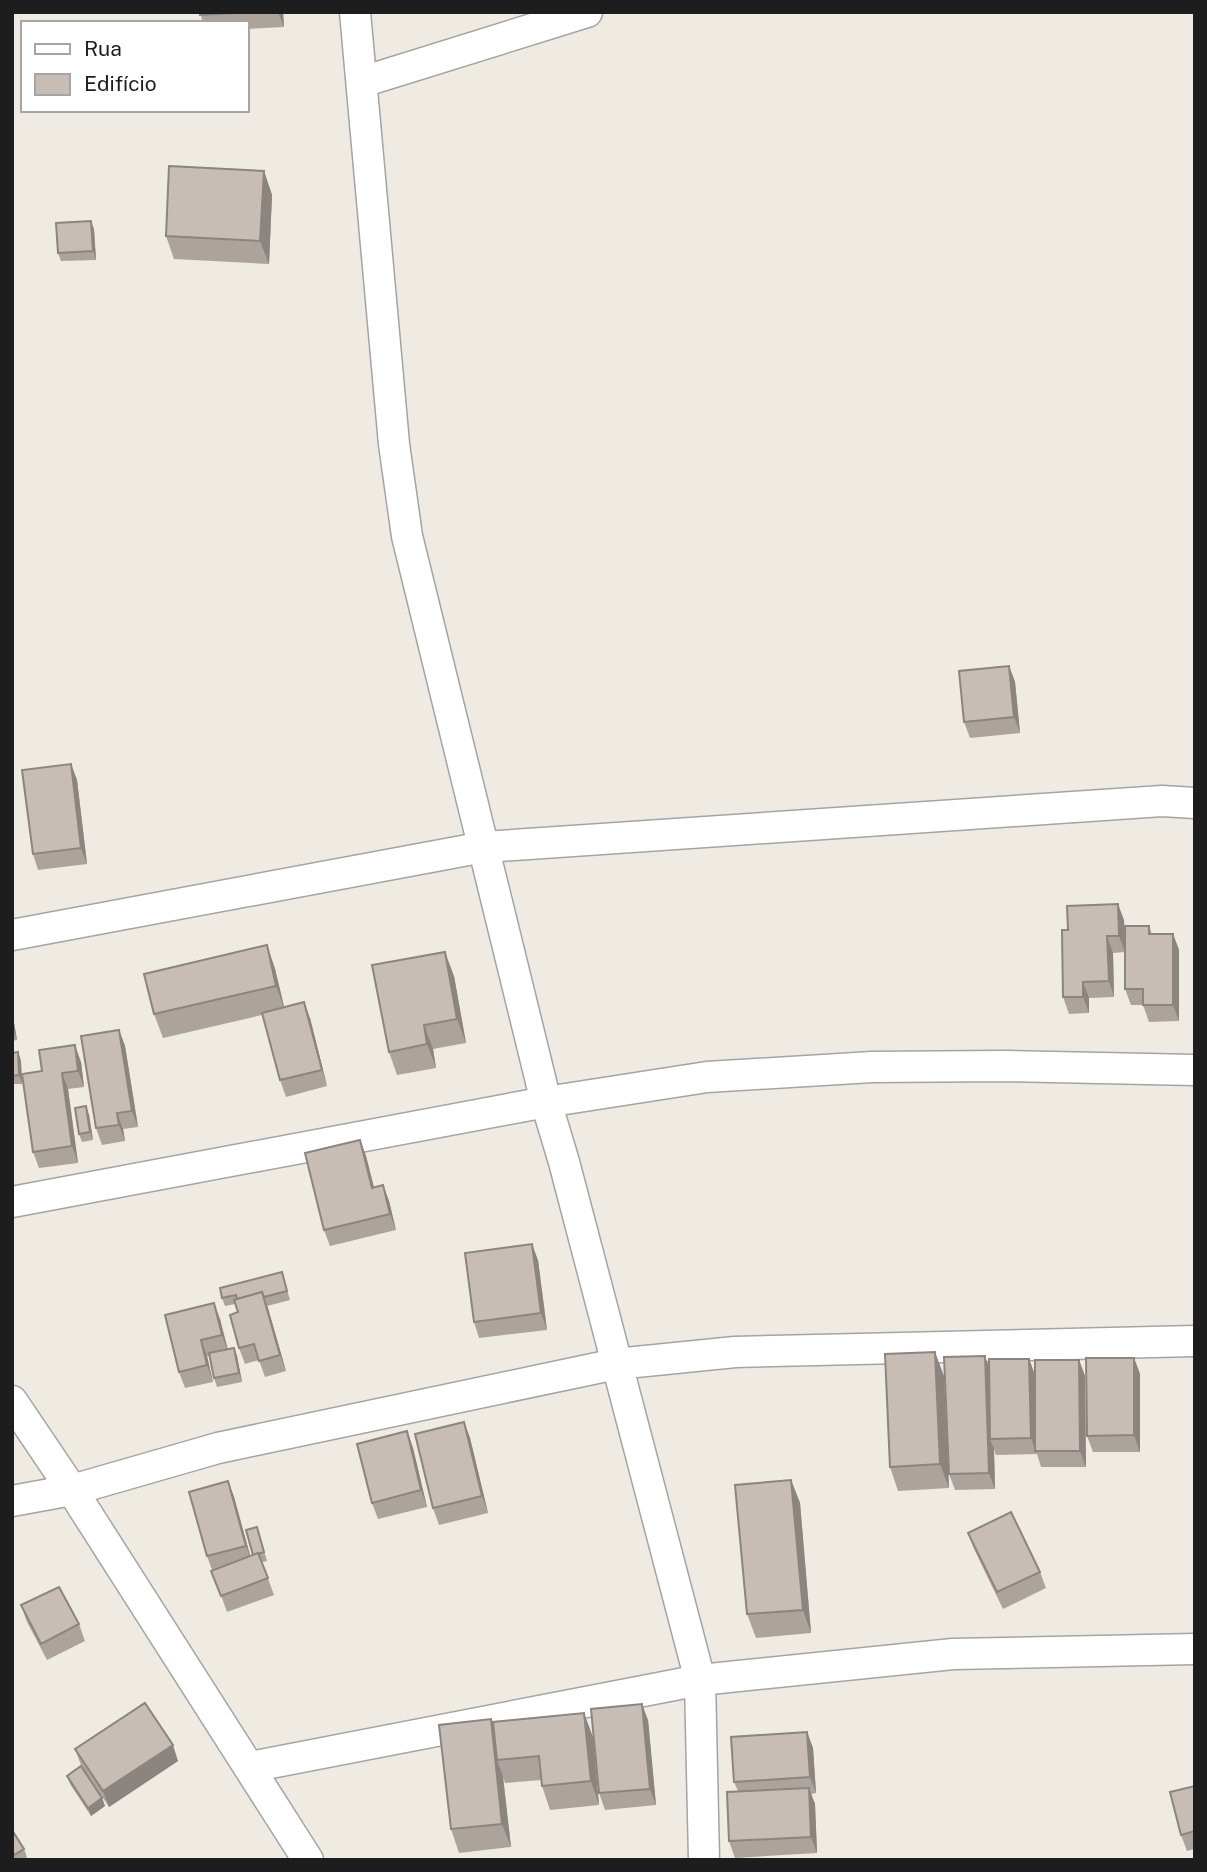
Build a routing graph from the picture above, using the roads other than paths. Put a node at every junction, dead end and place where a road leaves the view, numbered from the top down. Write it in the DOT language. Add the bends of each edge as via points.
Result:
graph roads {
  1 [pos="355,12"];
  2 [pos="587,12"];
  3 [pos="362,82"];
  4 [pos="1195,803"];
  5 [pos="484,847"];
  6 [pos="12,935"];
  7 [pos="1195,1070"];
  8 [pos="546,1102"];
  9 [pos="12,1202"];
  10 [pos="1195,1340"];
  11 [pos="617,1364"];
  12 [pos="12,1401"];
  13 [pos="72,1490"];
  14 [pos="12,1501"];
  15 [pos="1195,1649"];
  16 [pos="700,1680"];
  17 [pos="250,1767"];
  18 [pos="308,1860"];
  19 [pos="704,1860"];
  1 -- 3 [label="street"];
  2 -- 3 [label="street"];
  3 -- 5 [label="street" via="394,444 407,536"];
  4 -- 5 [label="street" via="1162,801"];
  5 -- 6 [label="street"];
  5 -- 8 [label="street"];
  7 -- 8 [label="street" via="872,1067 707,1077"];
  8 -- 9 [label="street"];
  8 -- 11 [label="street"];
  10 -- 11 [label="street" via="735,1352"];
  11 -- 13 [label="street" via="218,1448"];
  11 -- 16 [label="street"];
  12 -- 13 [label="street"];
  13 -- 14 [label="street"];
  13 -- 17 [label="street"];
  15 -- 16 [label="street" via="953,1654"];
  16 -- 17 [label="street"];
  16 -- 19 [label="street"];
  17 -- 18 [label="street"];
}
